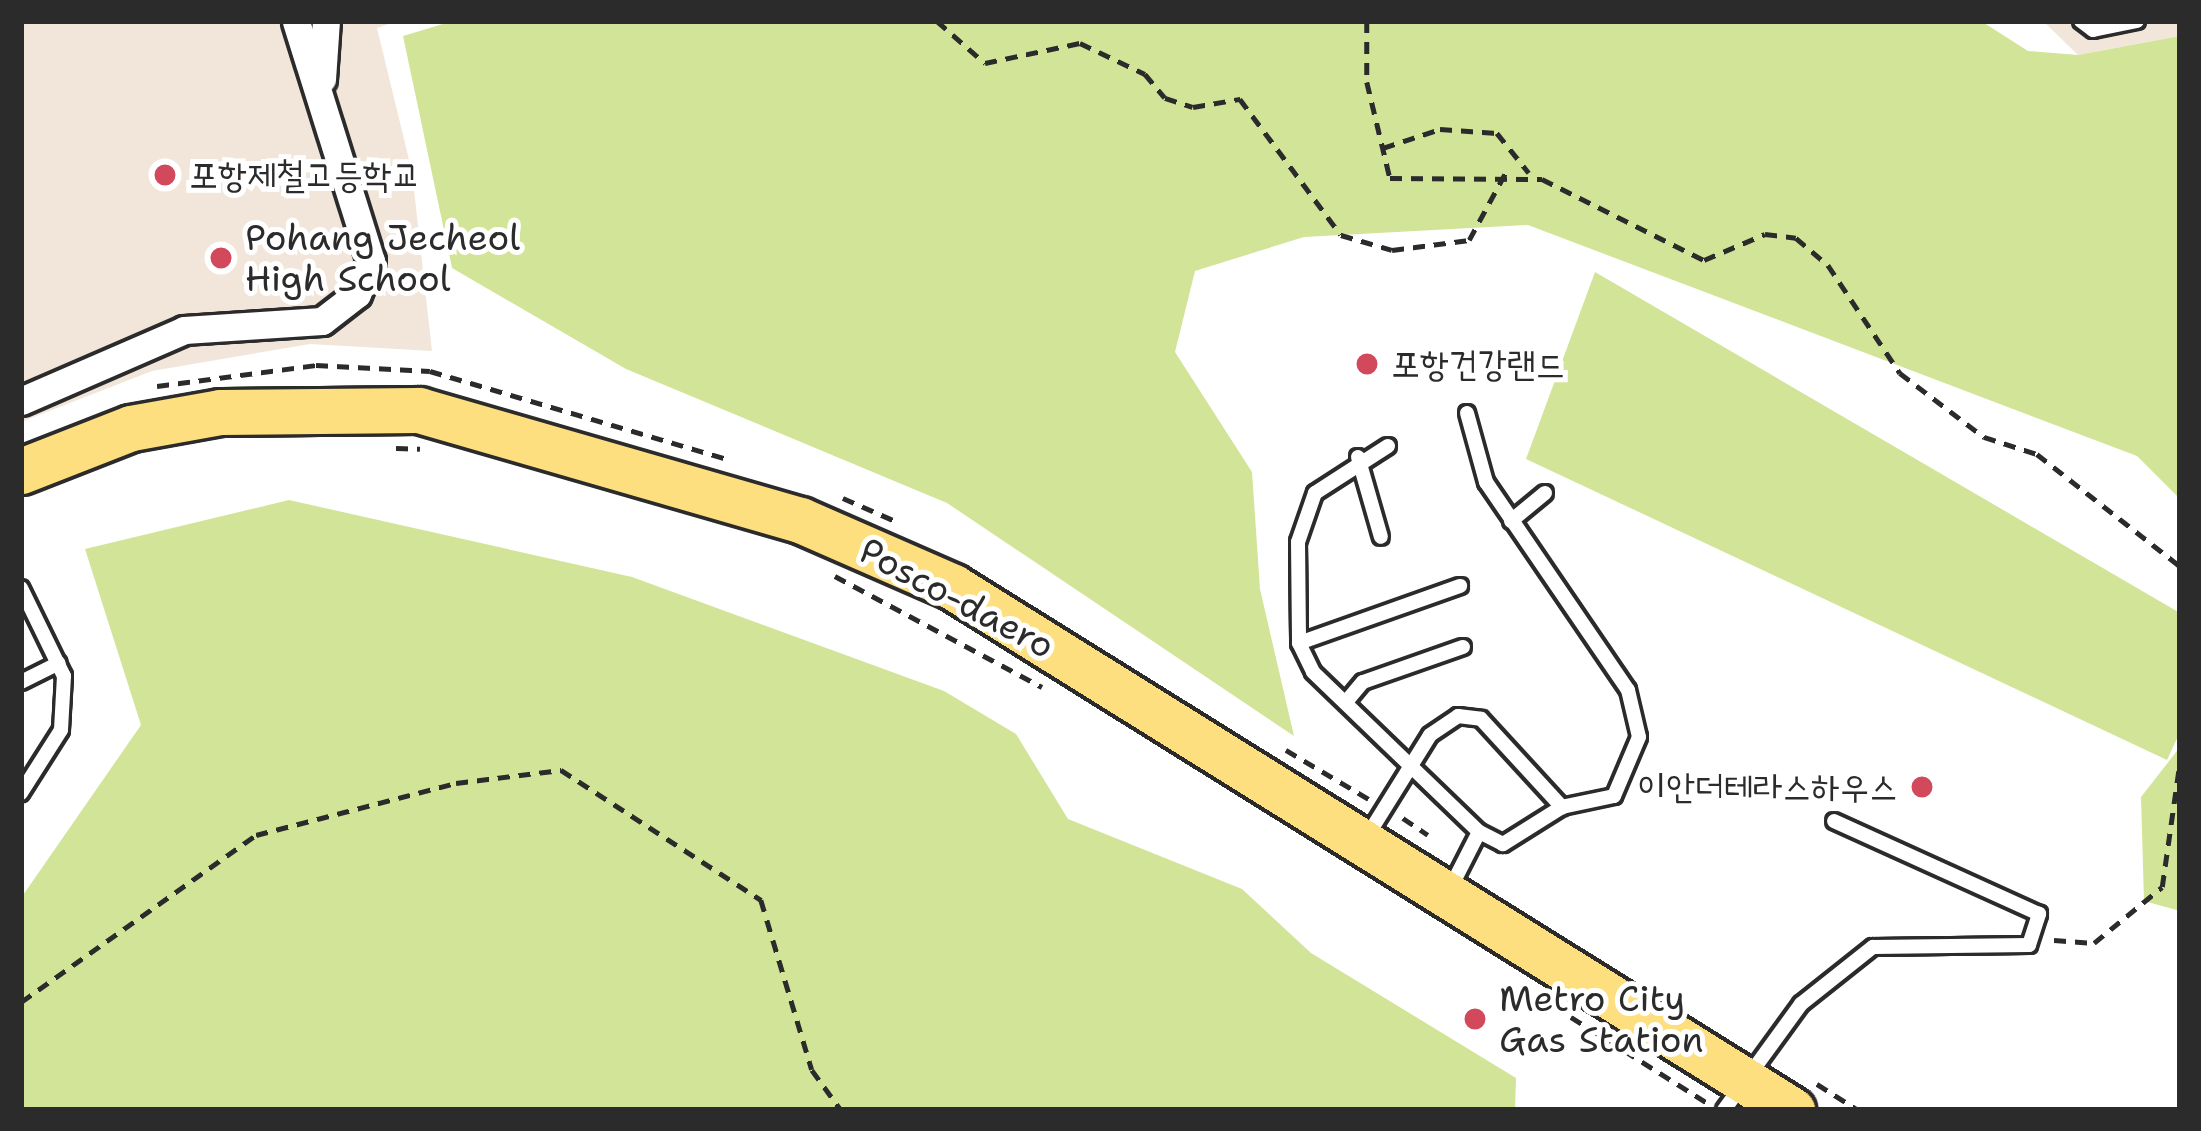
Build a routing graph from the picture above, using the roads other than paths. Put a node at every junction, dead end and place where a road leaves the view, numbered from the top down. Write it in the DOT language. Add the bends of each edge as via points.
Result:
graph roads {
  1 [pos="296,21"];
  2 [pos="326,21"];
  3 [pos="2081,21"];
  4 [pos="2137,21"];
  5 [pos="321,89"];
  6 [pos="21,401"];
  7 [pos="1467,413"];
  8 [pos="1388,446"];
  9 [pos="1358,457"];
  10 [pos="21,471"];
  11 [pos="1545,493"];
  12 [pos="1511,521"];
  13 [pos="1381,538"];
  14 [pos="1460,586"];
  15 [pos="21,588"];
  16 [pos="1299,643"];
  17 [pos="1462,647"];
  18 [pos="58,663"];
  19 [pos="21,682"];
  20 [pos="1346,702"];
  21 [pos="1414,759"];
  22 [pos="24,784"];
  23 [pos="1562,807"];
  24 [pos="1834,821"];
  25 [pos="1479,832"];
  26 [pos="1364,842"];
  27 [pos="1448,894"];
  28 [pos="1728,1100"];
  29 [pos="1792,1110"];
  1 -- 5 [label="street"];
  2 -- 5 [label="street"];
  3 -- 4 [label="lane" via="2093,30"];
  5 -- 6 [label="street" via="371,261 357,294 322,321 184,330"];
  7 -- 12 [label="lane"];
  8 -- 9 [label="lane"];
  9 -- 13 [label="lane"];
  9 -- 16 [label="lane" via="1316,493 1298,542"];
  10 -- 26 [label="main road, Posco-daero" via="131,428 271,407 419,410 539,438 800,520 952,587"];
  11 -- 12 [label="lane"];
  12 -- 23 [label="lane" via="1628,690 1639,736 1614,796"];
  14 -- 16 [label="lane"];
  15 -- 18 [label="lane"];
  16 -- 20 [label="lane"];
  17 -- 20 [label="lane" via="1363,682"];
  18 -- 19 [label="lane"];
  18 -- 22 [label="lane" via="61,730"];
  20 -- 21 [label="lane"];
  21 -- 23 [label="lane" via="1459,716 1480,719"];
  21 -- 25 [label="lane"];
  21 -- 26 [label="lane"];
  23 -- 25 [label="lane" via="1503,844"];
  24 -- 28 [label="lane" via="2039,914 2032,938 1873,947 1801,1004"];
  25 -- 27 [label="lane"];
  26 -- 27 [label="main road, Posco-daero"];
  27 -- 28 [label="main road, Posco-daero"];
  28 -- 29 [label="main road, Posco-daero"];
}
